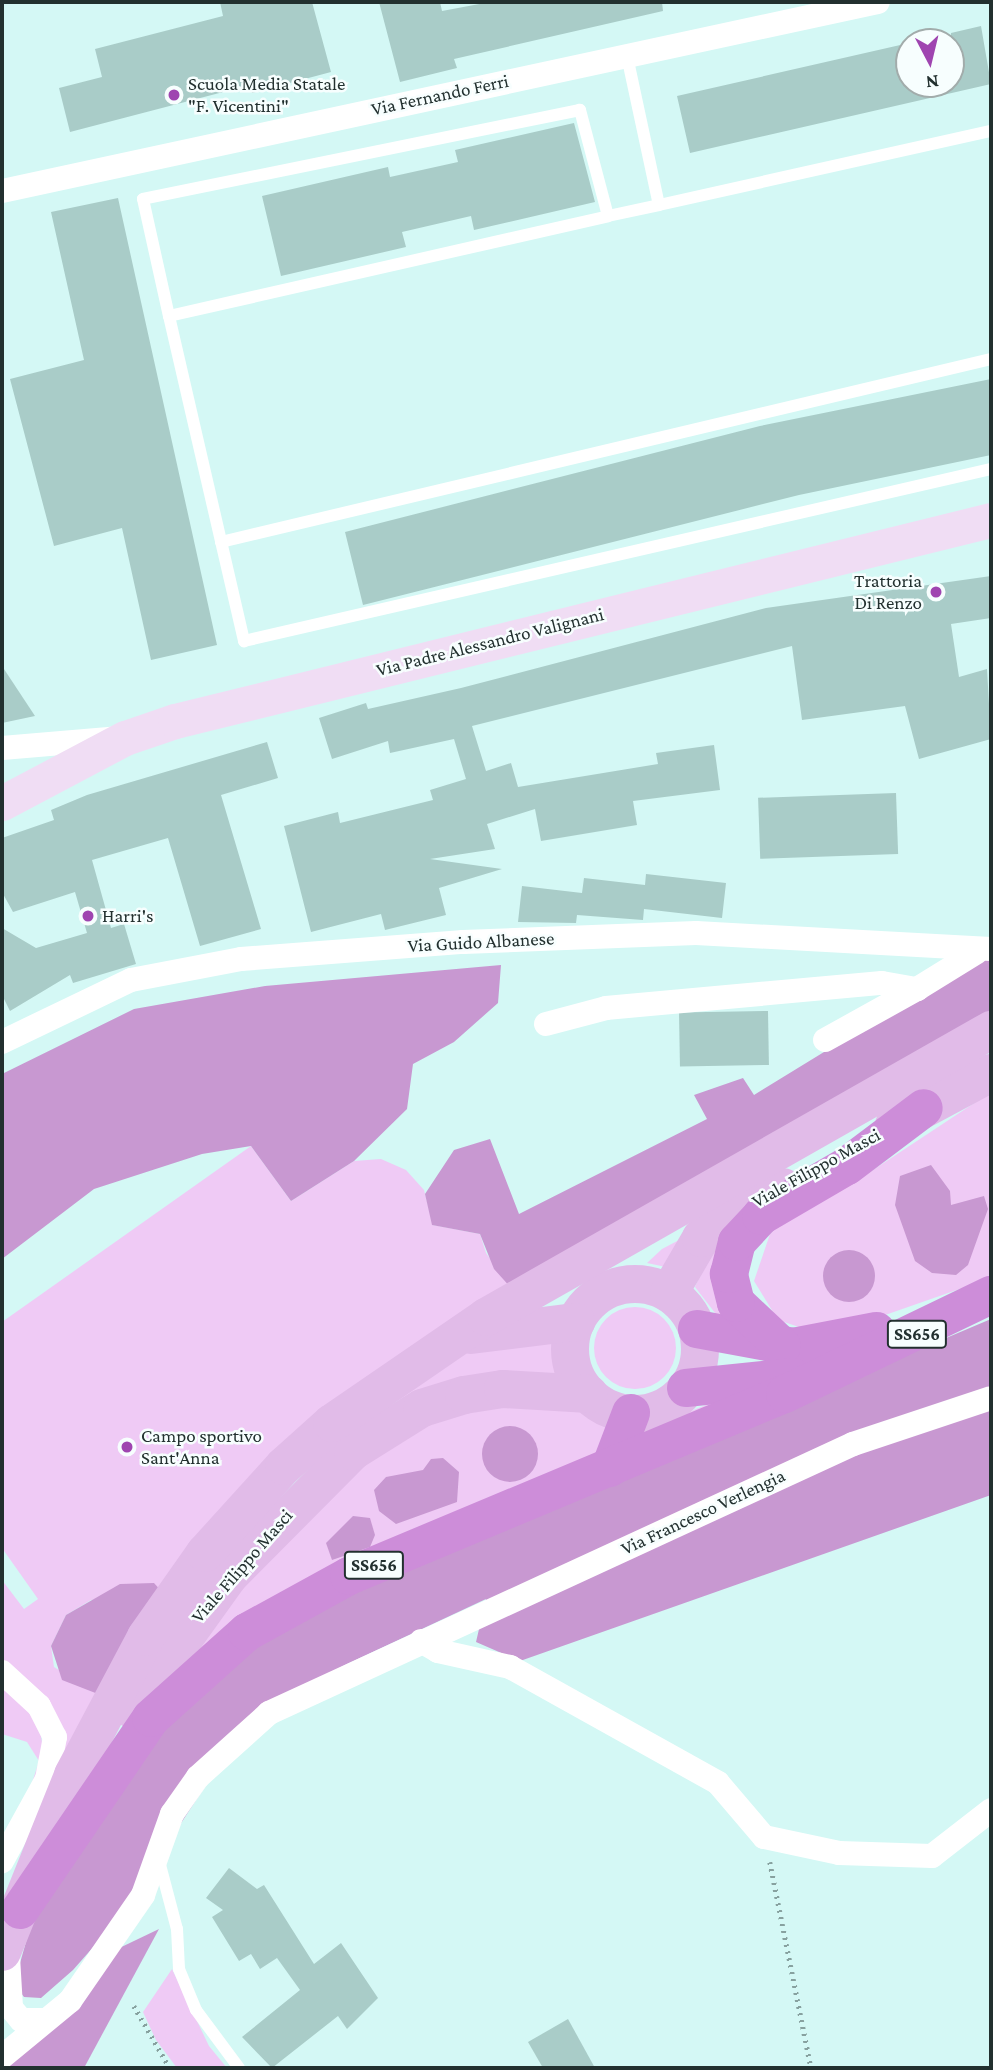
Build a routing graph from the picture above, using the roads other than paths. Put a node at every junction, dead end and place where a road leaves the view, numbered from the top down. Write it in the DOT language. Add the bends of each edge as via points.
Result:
graph roads {
  1 [pos="878,2"];
  2 [pos="627,56"];
  3 [pos="991,131"];
  4 [pos="2,191"];
  5 [pos="659,205"];
  6 [pos="608,216"];
  7 [pos="169,316"];
  8 [pos="991,359"];
  9 [pos="991,469"];
  10 [pos="991,520"];
  11 [pos="991,535"];
  12 [pos="921,538"];
  13 [pos="221,542"];
  14 [pos="125,738"];
  15 [pos="2,748"];
  16 [pos="2,803"];
  17 [pos="984,950"];
  18 [pos="918,989"];
  19 [pos="546,1024"];
  20 [pos="991,1030"];
  21 [pos="825,1040"];
  22 [pos="2,1042"];
  23 [pos="991,1073"];
  24 [pos="924,1108"];
  25 [pos="684,1202"];
  26 [pos="624,1285"];
  27 [pos="669,1293"];
  28 [pos="991,1294"];
  29 [pos="576,1322"];
  30 [pos="697,1329"];
  31 [pos="455,1338"];
  32 [pos="782,1346"];
  33 [pos="839,1367"];
  34 [pos="686,1388"];
  35 [pos="589,1394"];
  36 [pos="991,1398"];
  37 [pos="631,1413"];
  38 [pos="610,1468"];
  39 [pos="421,1641"];
  40 [pos="2,1672"];
  41 [pos="991,1810"];
  42 [pos="157,1854"];
  43 [pos="2,1861"];
  44 [pos="9,1934"];
  45 [pos="44,2020"];
  46 [pos="2,2057"];
  47 [pos="239,2068"];
  1 -- 2 [label="street, Via Fernando Ferri"];
  2 -- 4 [label="street, Via Fernando Ferri"];
  2 -- 5 [label="lane"];
  3 -- 5 [label="lane"];
  5 -- 6 [label="lane"];
  6 -- 7 [label="lane"];
  6 -- 7 [label="lane" via="580,110 143,199"];
  7 -- 13 [label="lane"];
  8 -- 13 [label="lane"];
  9 -- 13 [label="lane" via="244,641"];
  10 -- 12 [label="street, Via Padre Alessandro Valignani"];
  11 -- 12 [label="street"];
  12 -- 14 [label="street, Via Padre Alessandro Valignani"];
  14 -- 15 [label="street"];
  14 -- 16 [label="street, Via Padre Alessandro Valignani"];
  17 -- 18 [label="street, Via Guido Albanese"];
  17 -- 22 [label="street, Via Guido Albanese" via="696,933 463,942 241,959 131,979"];
  18 -- 19 [label="street" via="882,983 606,1008"];
  18 -- 21 [label="street"];
  20 -- 25 [label="main road, Viale Filippo Masci"];
  23 -- 24 [label="main road, Viale Filippo Masci"];
  24 -- 27 [label="main road, Viale Filippo Masci" via="717,1224 691,1248"];
  24 -- 32 [label="highway" via="847,1166 761,1216 737,1242 729,1274 736,1303"];
  25 -- 26 [label="main road, Viale Filippo Masci"];
  25 -- 31 [label="main road, Viale Filippo Masci"];
  26 -- 27 [label="main road"];
  26 -- 29 [label="main road" via="595,1298"];
  27 -- 30 [label="main road"];
  28 -- 32 [label="highway, SS656" via="846,1339"];
  28 -- 33 [label="highway, SS656"];
  29 -- 31 [label="main road, Viale Filippo Masci"];
  29 -- 35 [label="main road" via="573,1368"];
  30 -- 32 [label="highway, SS656"];
  30 -- 34 [label="main road" via="699,1361"];
  31 -- 44 [label="main road, Viale Filippo Masci" via="332,1423 205,1553 128,1667 73,1775"];
  33 -- 34 [label="highway, SS656"];
  33 -- 38 [label="highway, SS656"];
  34 -- 37 [label="main road" via="662,1408"];
  35 -- 37 [label="main road"];
  35 -- 44 [label="main road, Viale Filippo Masci" via="503,1389 464,1395 385,1430 319,1481 229,1576 154,1674"];
  36 -- 39 [label="street, Via Francesco Verlengia" via="853,1444"];
  37 -- 38 [label="highway"];
  38 -- 44 [label="highway, SS656" via="349,1576 247,1632 151,1718"];
  39 -- 41 [label="street" via="438,1651 510,1667 696,1770 718,1783 764,1838 839,1853 932,1856"];
  39 -- 42 [label="street, Via Francesco Verlengia" via="268,1713 198,1777 172,1814"];
  40 -- 43 [label="street" via="39,1706 55,1737 47,1779"];
  42 -- 45 [label="street, Via Francesco Verlengia" via="143,1895 112,1942 70,2001"];
  42 -- 47 [label="lane" via="177,1930 179,1969 196,2010"];
  44 -- 45 [label="street" via="10,2008 21,2020"];
  45 -- 46 [label="street, Via Francesco Verlengia"];
}
